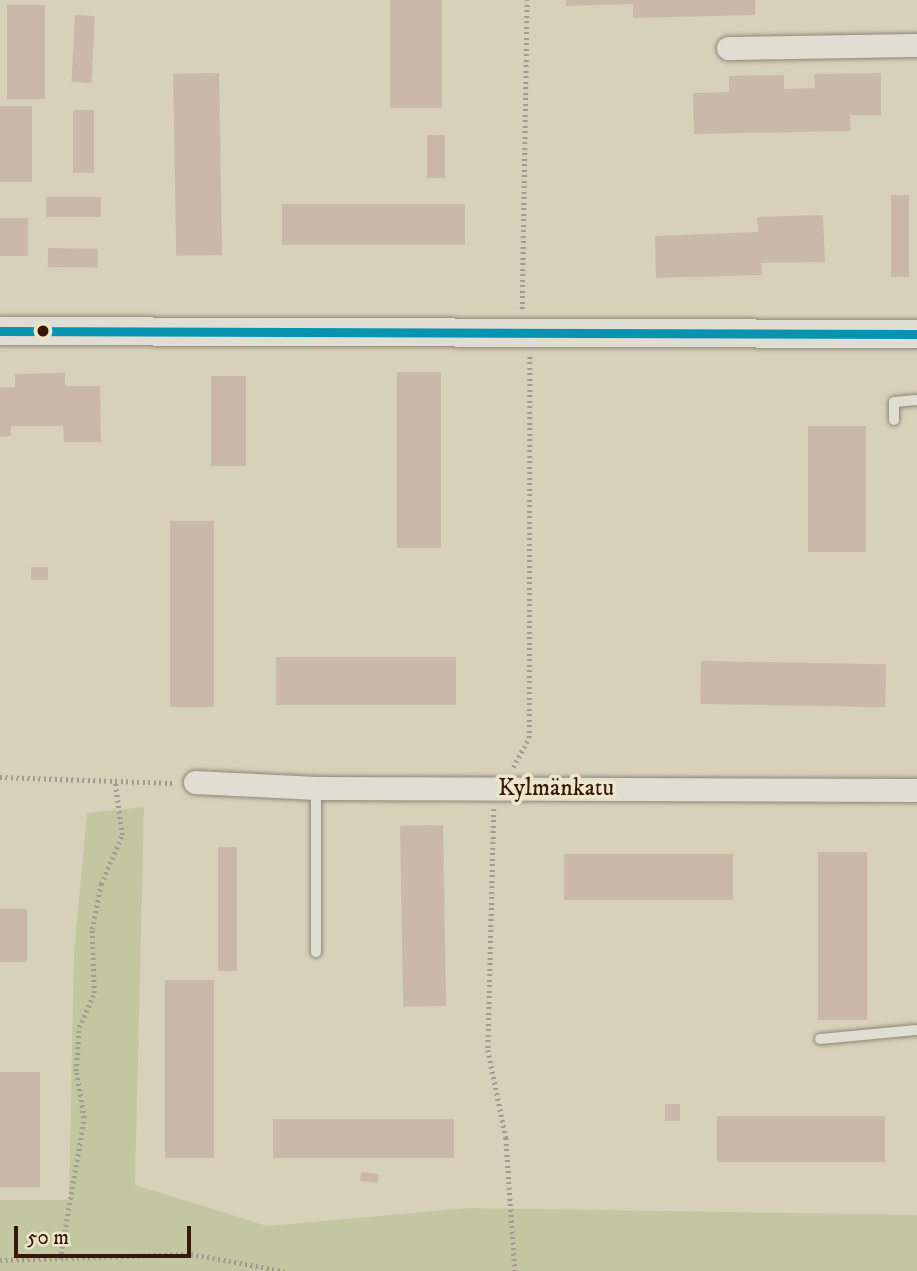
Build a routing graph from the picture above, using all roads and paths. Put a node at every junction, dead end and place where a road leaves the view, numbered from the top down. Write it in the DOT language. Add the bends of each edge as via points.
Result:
graph roads {
  1 [pos="527,0"];
  2 [pos="917,45"];
  3 [pos="728,48"];
  4 [pos="522,310"];
  5 [pos="0,331"];
  6 [pos="917,334"];
  7 [pos="917,400"];
  8 [pos="894,420"];
  9 [pos="0,777"];
  10 [pos="115,782"];
  11 [pos="195,782"];
  12 [pos="316,788"];
  13 [pos="917,790"];
  14 [pos="316,951"];
  15 [pos="917,1030"];
  16 [pos="820,1039"];
  17 [pos="0,1259"];
  18 [pos="60,1259"];
  19 [pos="284,1271"];
  1 -- 4 [label="path"];
  2 -- 3 [label="street"];
  5 -- 6 [label="street"];
  7 -- 8 [label="lane" via="894,402"];
  9 -- 10 [label="path"];
  10 -- 11 [label="path"];
  10 -- 18 [label="path" via="122,835 101,884 92,929 94,993 79,1027 76,1071 84,1118"];
  11 -- 12 [label="street, Kylmänkatu"];
  12 -- 13 [label="street, Kylmänkatu"];
  12 -- 14 [label="lane"];
  15 -- 16 [label="lane"];
  17 -- 18 [label="path"];
  18 -- 19 [label="path" via="191,1254"];
}
